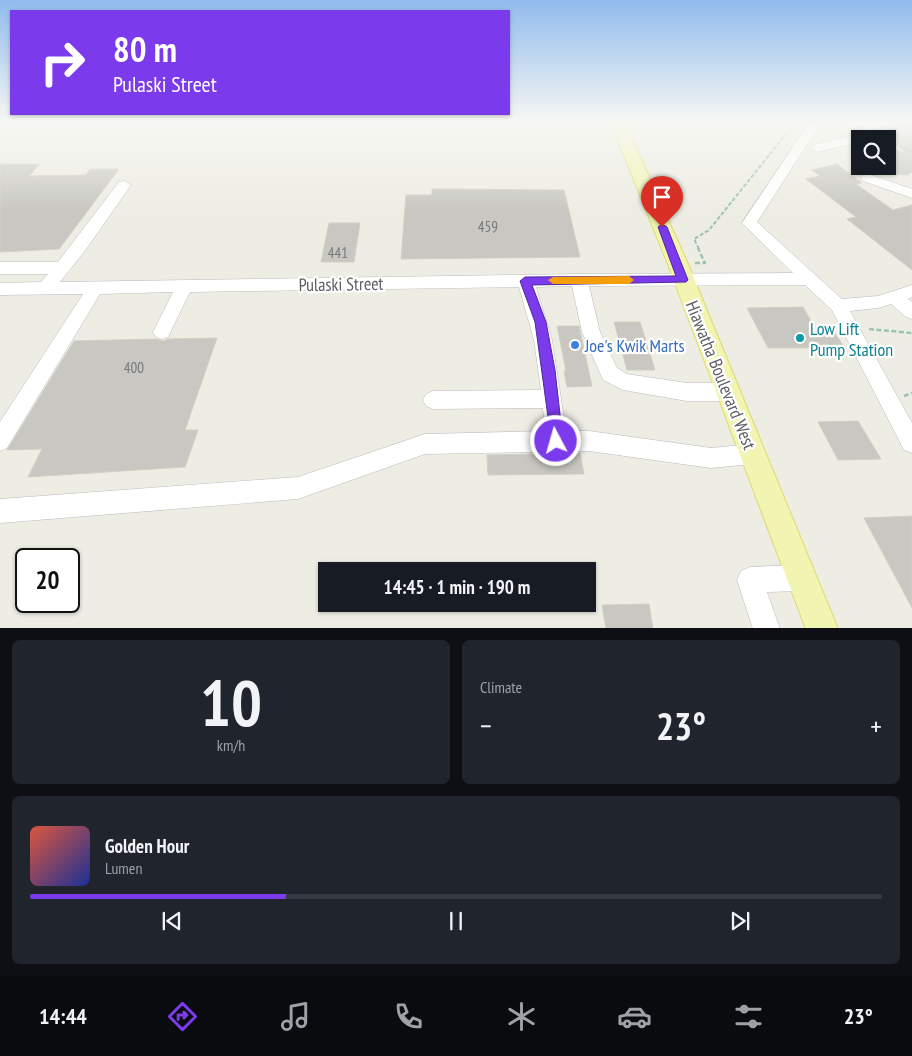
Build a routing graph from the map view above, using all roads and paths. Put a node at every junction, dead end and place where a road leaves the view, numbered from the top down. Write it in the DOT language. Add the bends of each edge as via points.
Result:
graph roads {
  1 [pos="631,152"];
  2 [pos="771,152"];
  3 [pos="795,152"];
  4 [pos="868,178"];
  5 [pos="124,185"];
  6 [pos="912,194"];
  7 [pos="0,268"];
  8 [pos="62,268"];
  9 [pos="680,271"];
  10 [pos="809,279"];
  11 [pos="580,280"];
  12 [pos="525,281"];
  13 [pos="185,286"];
  14 [pos="95,288"];
  15 [pos="0,289"];
  16 [pos="45,289"];
  17 [pos="912,290"];
  18 [pos="894,297"];
  19 [pos="838,306"];
  20 [pos="912,312"];
  21 [pos="849,326"];
  22 [pos="162,332"];
  23 [pos="912,333"];
  24 [pos="728,392"];
  25 [pos="552,399"];
  26 [pos="433,400"];
  27 [pos="0,440"];
  28 [pos="556,441"];
  29 [pos="912,443"];
  30 [pos="752,454"];
  31 [pos="0,511"];
  32 [pos="802,578"];
  33 [pos="767,628"];
  34 [pos="822,628"];
  1 -- 9 [label="main road, Hiawatha Boulevard West"];
  2 -- 9 [label="path" via="709,230 694,239 705,263"];
  3 -- 10 [label="street" via="749,223"];
  4 -- 6 [label="street"];
  5 -- 8 [label="street"];
  7 -- 8 [label="street"];
  8 -- 16 [label="street"];
  9 -- 10 [label="street, Pulaski Street"];
  9 -- 11 [label="street, Pulaski Street"];
  9 -- 24 [label="main road, Hiawatha Boulevard West"];
  10 -- 19 [label="street"];
  11 -- 12 [label="street, Pulaski Street"];
  11 -- 24 [label="street" via="591,332 610,374 623,382 687,392"];
  12 -- 13 [label="street, Pulaski Street"];
  12 -- 25 [label="street" via="541,322"];
  13 -- 14 [label="street, Pulaski Street"];
  13 -- 22 [label="street"];
  14 -- 16 [label="street, Pulaski Street"];
  14 -- 27 [label="street"];
  15 -- 16 [label="street, Pulaski Street"];
  17 -- 18 [label="street"];
  18 -- 19 [label="street"];
  18 -- 20 [label="street"];
  19 -- 21 [label="street"];
  21 -- 23 [label="path"];
  21 -- 29 [label="street"];
  24 -- 30 [label="main road, Hiawatha Boulevard West"];
  25 -- 26 [label="street"];
  25 -- 28 [label="street"];
  28 -- 30 [label="street" via="589,440 711,458"];
  28 -- 31 [label="street" via="425,444 298,488"];
  30 -- 32 [label="main road, Hiawatha Boulevard West"];
  32 -- 33 [label="street" via="750,580"];
  32 -- 34 [label="main road, Hiawatha Boulevard West"];
}
